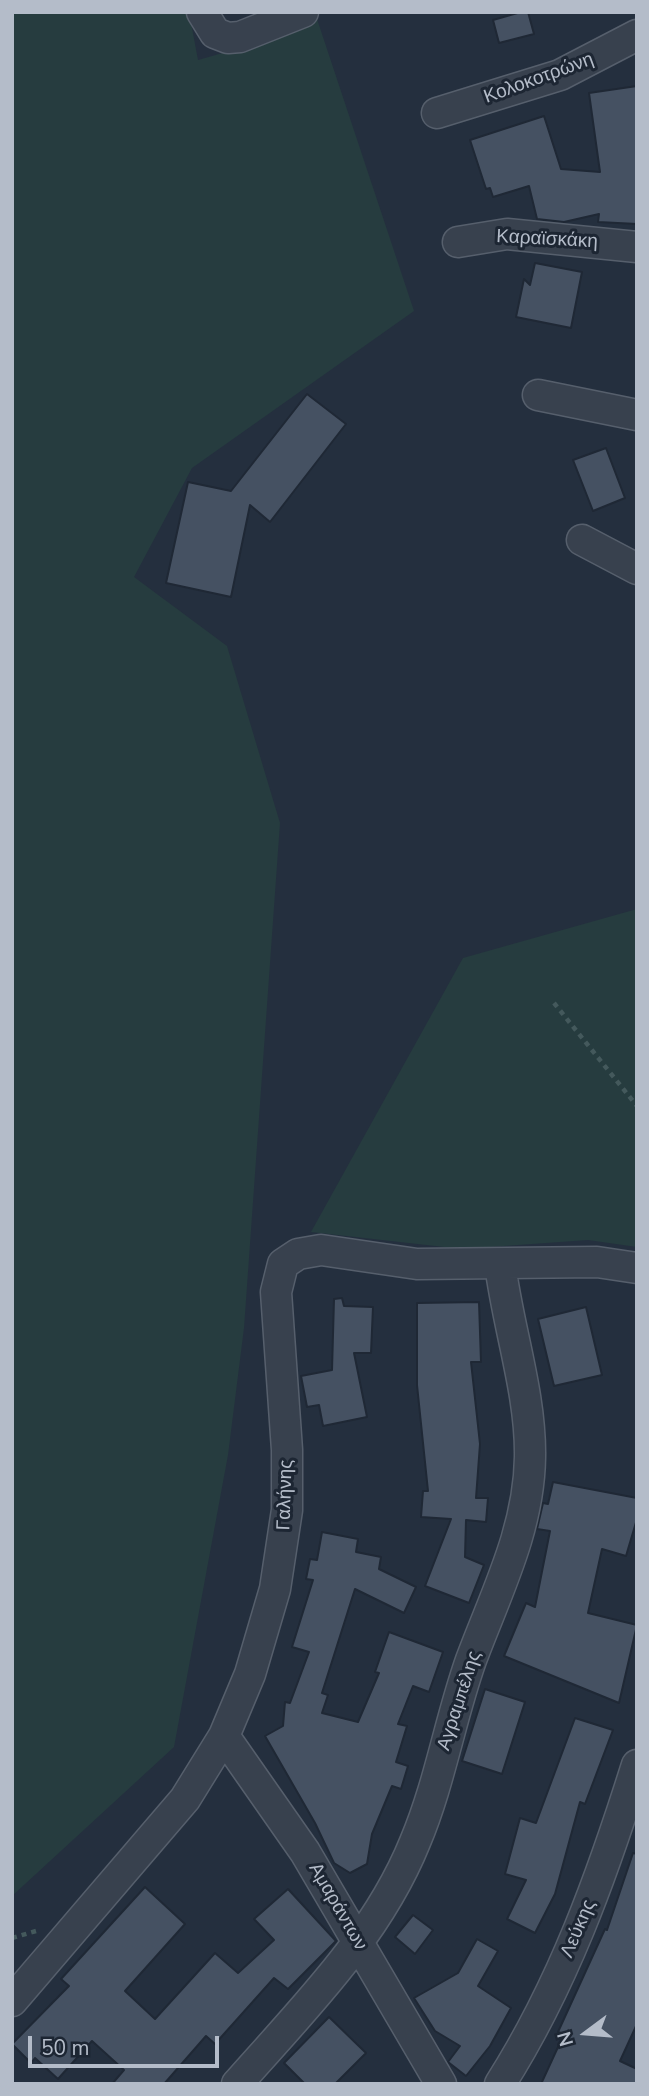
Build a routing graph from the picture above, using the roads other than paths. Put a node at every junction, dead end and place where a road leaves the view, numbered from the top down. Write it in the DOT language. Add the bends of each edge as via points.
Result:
graph roads {
  1 [pos="303,12"];
  2 [pos="208,22"];
  3 [pos="637,35"];
  4 [pos="437,113"];
  5 [pos="458,242"];
  6 [pos="637,247"];
  7 [pos="538,395"];
  8 [pos="637,415"];
  9 [pos="582,540"];
  10 [pos="637,569"];
  11 [pos="500,1264"];
  12 [pos="637,1268"];
  13 [pos="224,1736"];
  14 [pos="637,1765"];
  15 [pos="359,1942"];
  16 [pos="12,2001"];
  17 [pos="237,2084"];
  18 [pos="441,2084"];
  19 [pos="500,2084"];
  1 -- 2 [label="street" via="240,37 228,38"];
  3 -- 4 [label="street, Κολοκοτρώνη" via="560,75"];
  5 -- 6 [label="street, Καραϊσκάκη" via="516,234"];
  7 -- 8 [label="street"];
  9 -- 10 [label="street"];
  11 -- 12 [label="street, Γαλήνης" via="597,1262"];
  11 -- 13 [label="street, Γαλήνης" via="417,1264 317,1250 293,1256 282,1267 276,1292 288,1480 284,1542 261,1639"];
  11 -- 15 [label="street, Αγραμπέλης" via="529,1434 522,1519 458,1698 420,1829"];
  13 -- 15 [label="street, Αμαράντων" via="283,1816"];
  13 -- 16 [label="street, Γαλήνης" via="170,1819"];
  14 -- 19 [label="street, Λεύκης" via="578,1934"];
  15 -- 17 [label="street, Αγραμπέλης"];
  15 -- 18 [label="street, Αμαράντων"];
}
